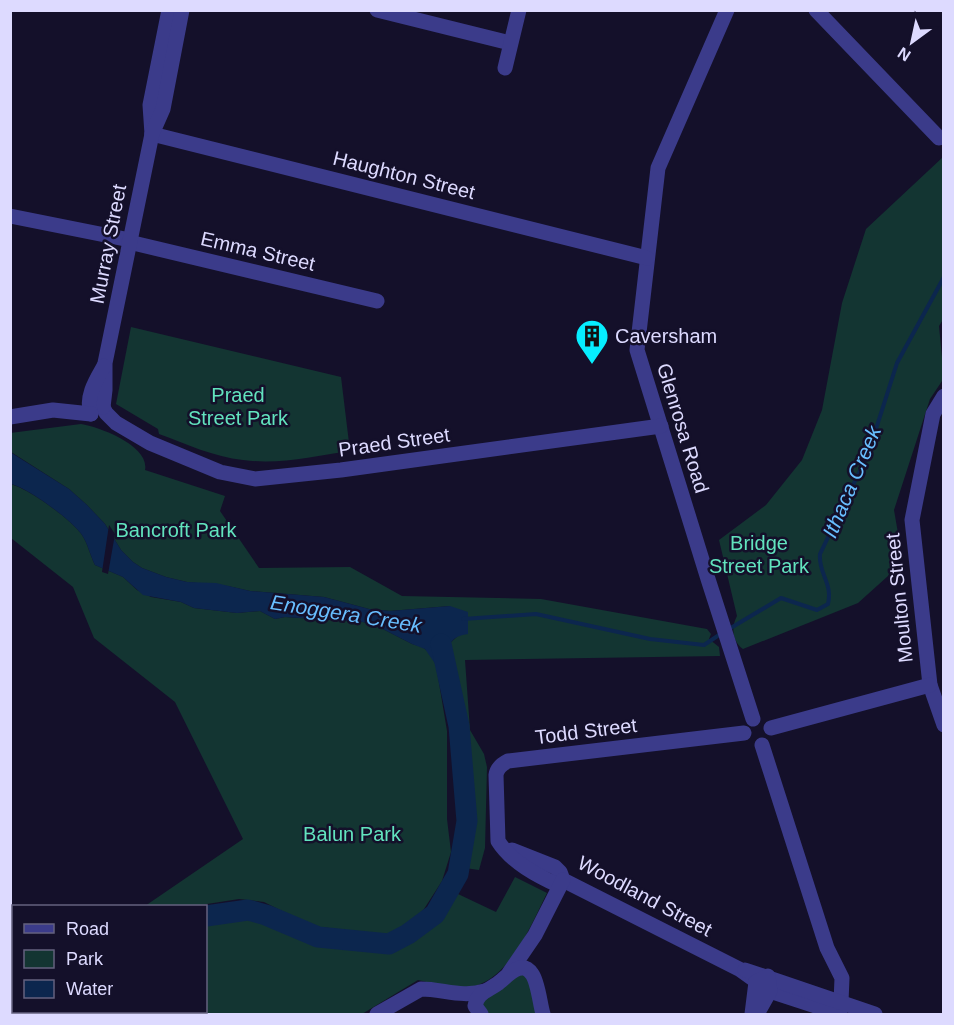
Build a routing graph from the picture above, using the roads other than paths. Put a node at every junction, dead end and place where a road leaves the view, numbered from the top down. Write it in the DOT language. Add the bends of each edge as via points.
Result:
graph roads {
  1 [pos="169,10"];
  2 [pos="182,10"];
  3 [pos="377,10"];
  4 [pos="519,10"];
  5 [pos="727,10"];
  6 [pos="816,10"];
  7 [pos="510,43"];
  8 [pos="505,68"];
  9 [pos="152,134"];
  10 [pos="939,138"];
  11 [pos="10,216"];
  12 [pos="130,241"];
  13 [pos="647,258"];
  14 [pos="377,301"];
  15 [pos="944,396"];
  16 [pos="94,408"];
  17 [pos="10,417"];
  18 [pos="661,426"];
  19 [pos="930,685"];
  20 [pos="753,719"];
  21 [pos="944,725"];
  22 [pos="771,728"];
  23 [pos="744,733"];
  24 [pos="762,745"];
  25 [pos="498,838"];
  26 [pos="561,883"];
  27 [pos="535,935"];
  28 [pos="507,975"];
  29 [pos="534,977"];
  30 [pos="765,983"];
  31 [pos="486,990"];
  32 [pos="444,993"];
  33 [pos="835,1007"];
  34 [pos="377,1014"];
  35 [pos="480,1014"];
  36 [pos="543,1014"];
  37 [pos="752,1014"];
  38 [pos="757,1014"];
  39 [pos="875,1014"];
  1 -- 9 [label="street, Murray Street" via="150,105"];
  2 -- 9 [label="street, Murray Street" via="163,109"];
  3 -- 7 [label="street"];
  4 -- 7 [label="street"];
  5 -- 13 [label="street, Glenrosa Road" via="658,168"];
  6 -- 10 [label="street"];
  7 -- 8 [label="street"];
  9 -- 12 [label="street, Murray Street"];
  9 -- 13 [label="street, Haughton Street"];
  11 -- 12 [label="street, Emma Street"];
  12 -- 14 [label="street, Emma Street"];
  12 -- 16 [label="street, Murray Street" via="105,363 105,390"];
  13 -- 18 [label="street, Glenrosa Road" via="637,350"];
  15 -- 19 [label="street, Moulton Street" via="933,414 912,520"];
  16 -- 17 [label="street" via="72,402 53,410"];
  16 -- 18 [label="street, Praed Street" via="104,425 220,471 264,478 341,471"];
  18 -- 20 [label="street, Glenrosa Road"];
  19 -- 21 [label="street, Moulton Street"];
  19 -- 22 [label="street"];
  20 -- 22 [label="street" via="764,720"];
  20 -- 23 [label="street" via="746,724"];
  22 -- 24 [label="street" via="770,738"];
  23 -- 24 [label="street" via="750,744"];
  23 -- 25 [label="street, Todd Street" via="506,762 496,773"];
  24 -- 33 [label="street" via="827,948"];
  25 -- 26 [label="street, Woodland Street" via="555,867"];
  26 -- 27 [label="street"];
  26 -- 30 [label="street, Woodland Street"];
  27 -- 28 [label="street"];
  27 -- 29 [label="street" via="531,960"];
  28 -- 29 [label="street" via="524,968"];
  28 -- 31 [label="street"];
  29 -- 36 [label="street"];
  30 -- 33 [label="street, Woodland Street"];
  30 -- 37 [label="street"];
  30 -- 38 [label="street"];
  31 -- 32 [label="street"];
  31 -- 35 [label="street" via="476,1001"];
  32 -- 34 [label="street" via="418,990"];
  32 -- 35 [label="street"];
  33 -- 39 [label="street, Woodland Street"];
}
